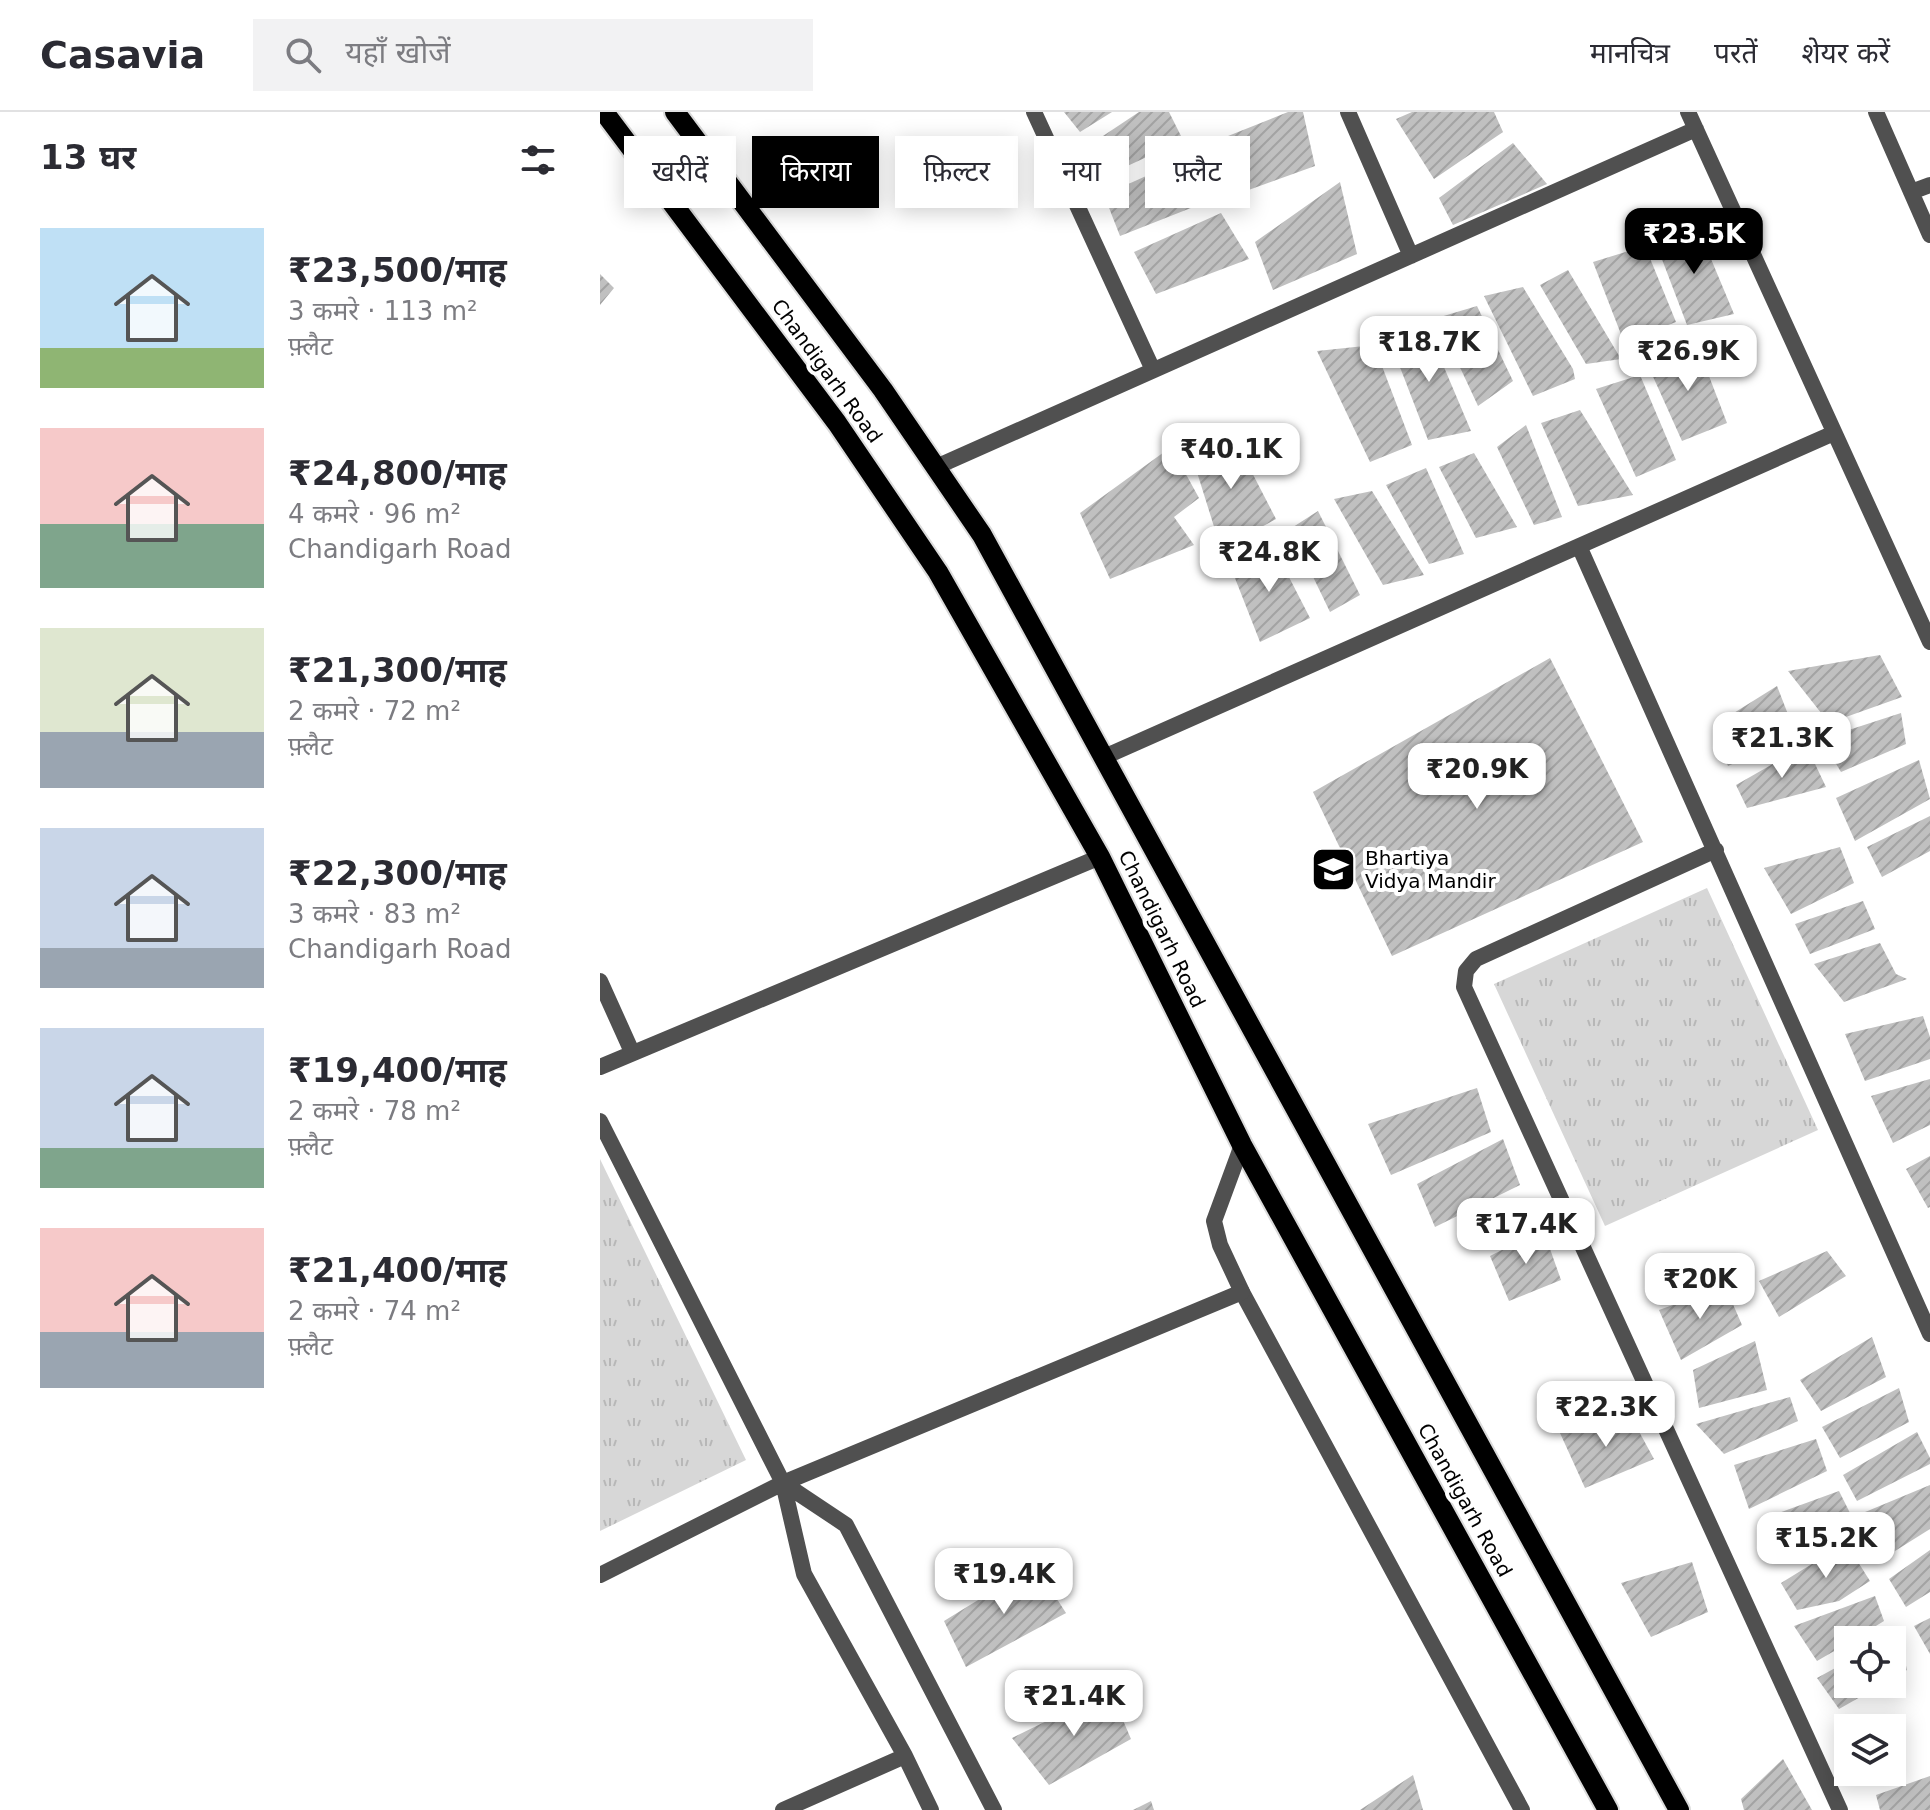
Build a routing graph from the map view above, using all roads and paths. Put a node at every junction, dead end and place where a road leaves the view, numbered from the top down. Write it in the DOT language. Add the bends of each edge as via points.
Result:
graph roads {
  1 [pos="604,112"];
  2 [pos="675,112"];
  3 [pos="1034,112"];
  4 [pos="1348,112"];
  5 [pos="1688,112"];
  6 [pos="1876,112"];
  7 [pos="1696,129"];
  8 [pos="1930,185"];
  9 [pos="1911,192"];
  10 [pos="1930,235"];
  11 [pos="1411,256"];
  12 [pos="1153,370"];
  13 [pos="1834,433"];
  14 [pos="936,467"];
  15 [pos="1579,546"];
  16 [pos="1930,642"];
  17 [pos="1104,757"];
  18 [pos="1716,850"];
  19 [pos="1100,857"];
  20 [pos="600,981"];
  21 [pos="632,1052"];
  22 [pos="600,1067"];
  23 [pos="600,1121"];
  24 [pos="1242,1145"];
  25 [pos="1242,1292"];
  26 [pos="1930,1334"];
  27 [pos="783,1483"];
  28 [pos="600,1575"];
  29 [pos="905,1756"];
  30 [pos="783,1810"];
  31 [pos="931,1810"];
  32 [pos="994,1810"];
  33 [pos="1522,1810"];
  34 [pos="1608,1810"];
  35 [pos="1679,1810"];
  36 [pos="1840,1810"];
  1 -- 19 [label="main road, Chandigarh Road" via="837,423 938,572"];
  2 -- 14 [label="main road, Chandigarh Road"];
  3 -- 12 [label="street"];
  4 -- 11 [label="street"];
  5 -- 7 [label="street"];
  6 -- 9 [label="street"];
  7 -- 11 [label="street"];
  7 -- 13 [label="street"];
  8 -- 9 [label="street"];
  9 -- 10 [label="street"];
  11 -- 12 [label="street"];
  12 -- 14 [label="street"];
  13 -- 15 [label="street"];
  13 -- 16 [label="street"];
  14 -- 17 [label="main road, Chandigarh Road" via="982,535"];
  15 -- 17 [label="street"];
  15 -- 18 [label="street"];
  17 -- 35 [label="main road, Chandigarh Road"];
  18 -- 26 [label="street"];
  18 -- 36 [label="street" via="1476,959 1466,971 1464,987"];
  19 -- 21 [label="street"];
  19 -- 24 [label="main road, Chandigarh Road"];
  20 -- 21 [label="street"];
  21 -- 22 [label="street"];
  23 -- 27 [label="street"];
  24 -- 25 [label="street" via="1214,1221"];
  24 -- 34 [label="main road, Chandigarh Road"];
  25 -- 27 [label="street"];
  25 -- 33 [label="street"];
  27 -- 28 [label="street"];
  27 -- 29 [label="street" via="804,1574"];
  27 -- 32 [label="street" via="846,1525"];
  29 -- 30 [label="street"];
  29 -- 31 [label="street"];
}
